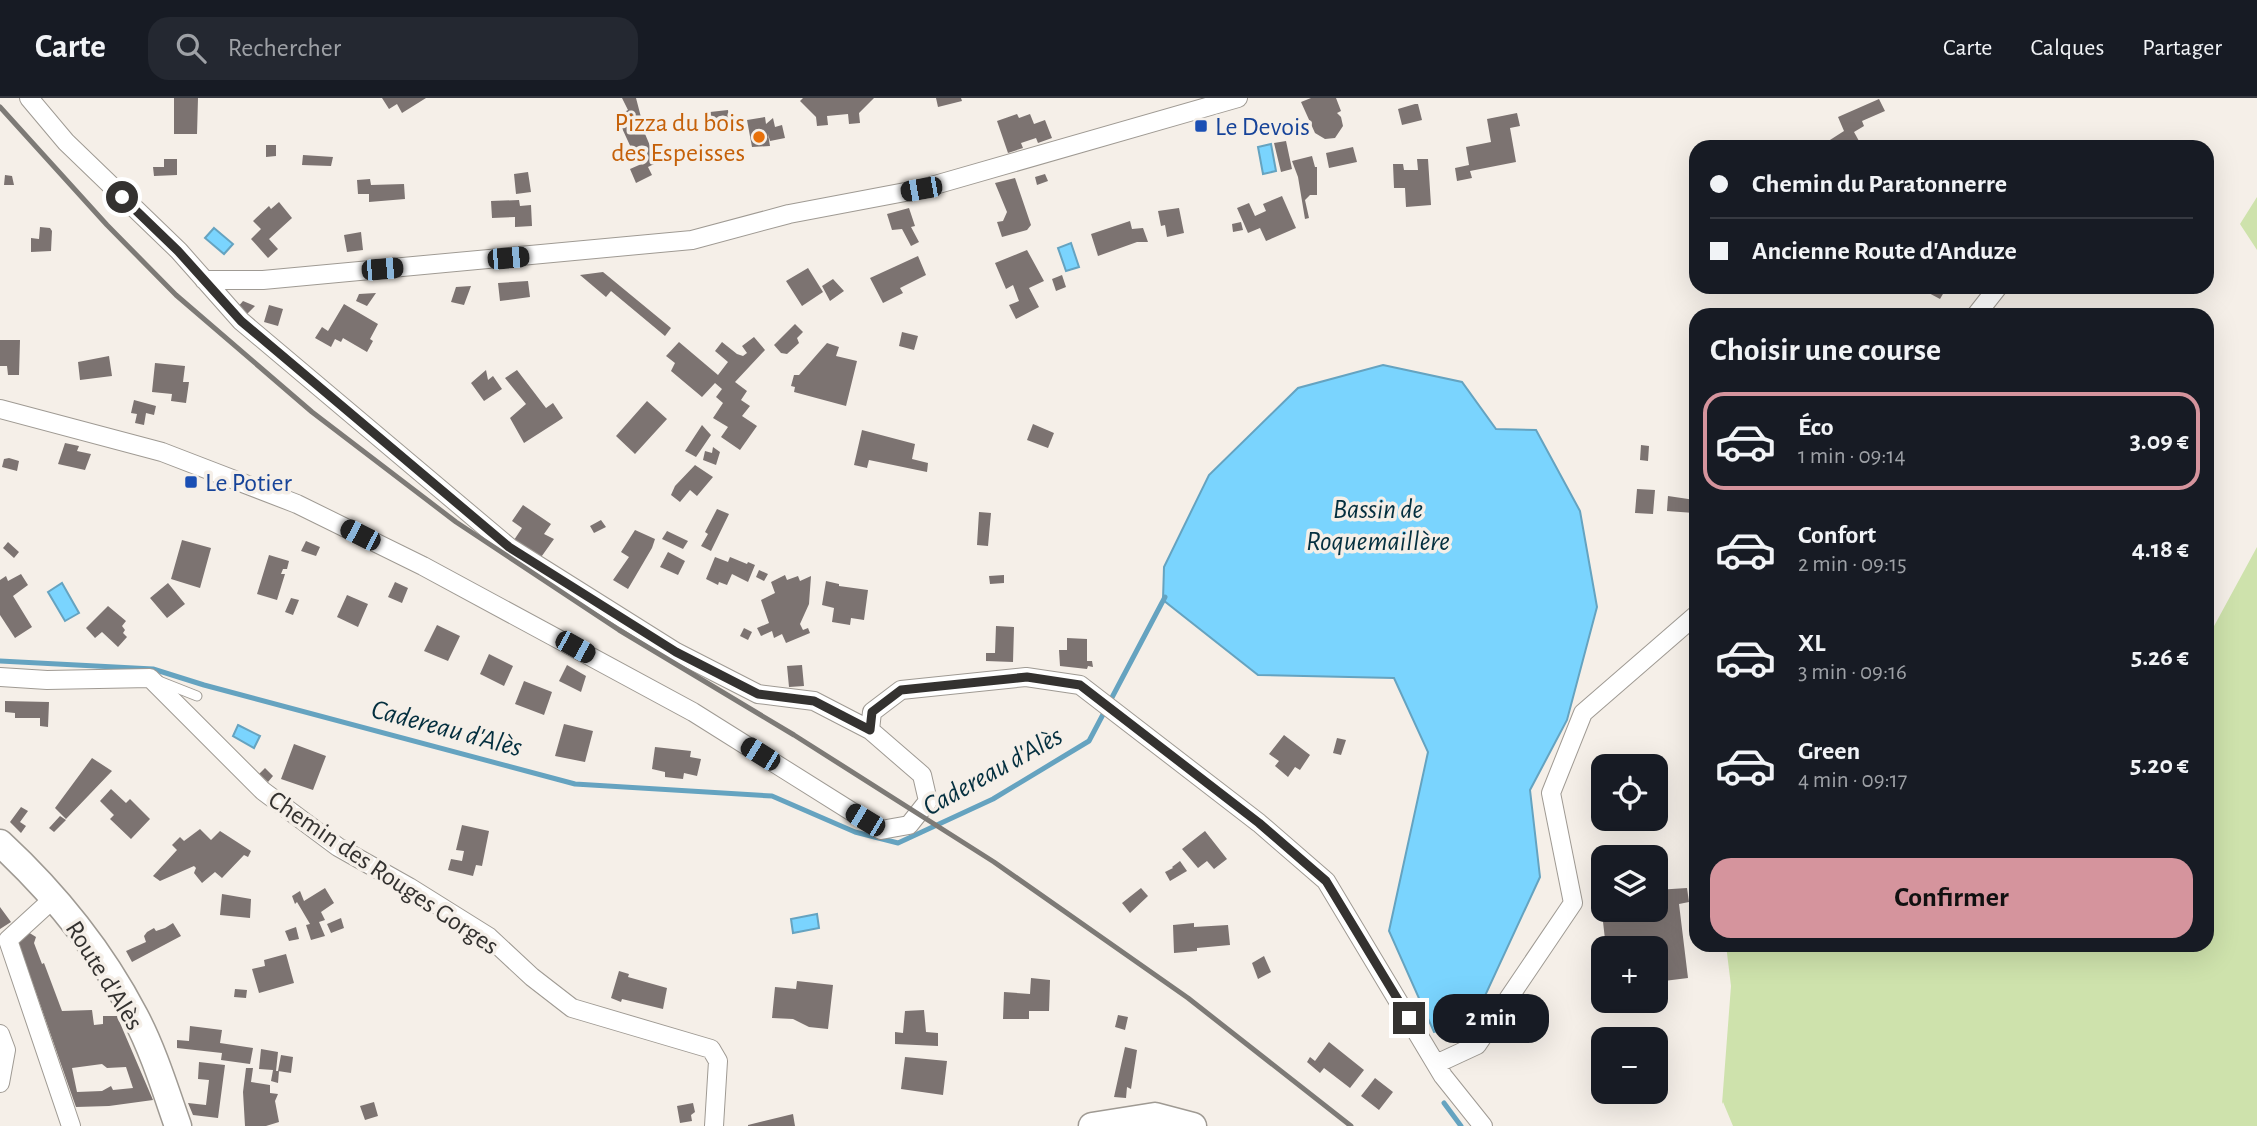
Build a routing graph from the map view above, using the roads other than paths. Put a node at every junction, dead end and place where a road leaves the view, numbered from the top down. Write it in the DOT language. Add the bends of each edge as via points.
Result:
graph roads {
  1 [pos="29,98"];
  2 [pos="1238,98"];
  3 [pos="204,280"];
  4 [pos="1992,294"];
  5 [pos="1982,308"];
  6 [pos="0,409"];
  7 [pos="1689,621"];
  8 [pos="0,677"];
  9 [pos="150,678"];
  10 [pos="197,696"];
  11 [pos="870,730"];
  12 [pos="0,843"];
  13 [pos="54,898"];
  14 [pos="4,941"];
  15 [pos="0,1034"];
  16 [pos="1436,1064"];
  17 [pos="0,1083"];
  18 [pos="71,1126"];
  19 [pos="178,1126"];
  20 [pos="714,1126"];
  21 [pos="1092,1126"];
  22 [pos="1193,1126"];
  23 [pos="1483,1126"];
  1 -- 3 [label="street" via="66,142"];
  2 -- 3 [label="street" via="921,189 789,214 692,240 263,279"];
  3 -- 11 [label="street" via="241,321 509,547 676,652 746,688 758,694 814,701"];
  4 -- 5 [label="street"];
  6 -- 11 [label="street" via="162,452 297,504 693,712 881,830 909,825 928,801 922,775"];
  7 -- 16 [label="street" via="1583,713 1551,793 1573,903 1477,1045"];
  8 -- 9 [label="street"];
  9 -- 10 [label="lane"];
  9 -- 20 [label="street, Chemin des Rouges Gorges" via="263,791 338,847 489,937 572,1008 711,1049 718,1061"];
  11 -- 16 [label="street" via="872,712 901,690 1027,677 1080,685 1259,823 1326,881"];
  12 -- 13 [label="main road, Route d'Alès"];
  13 -- 14 [label="street"];
  13 -- 19 [label="main road, Route d'Alès" via="93,948 135,1017"];
  14 -- 18 [label="street"];
  15 -- 17 [label="street" via="6,1050"];
  16 -- 23 [label="street"];
  21 -- 22 [label="main road" via="1155,1116"];
}
